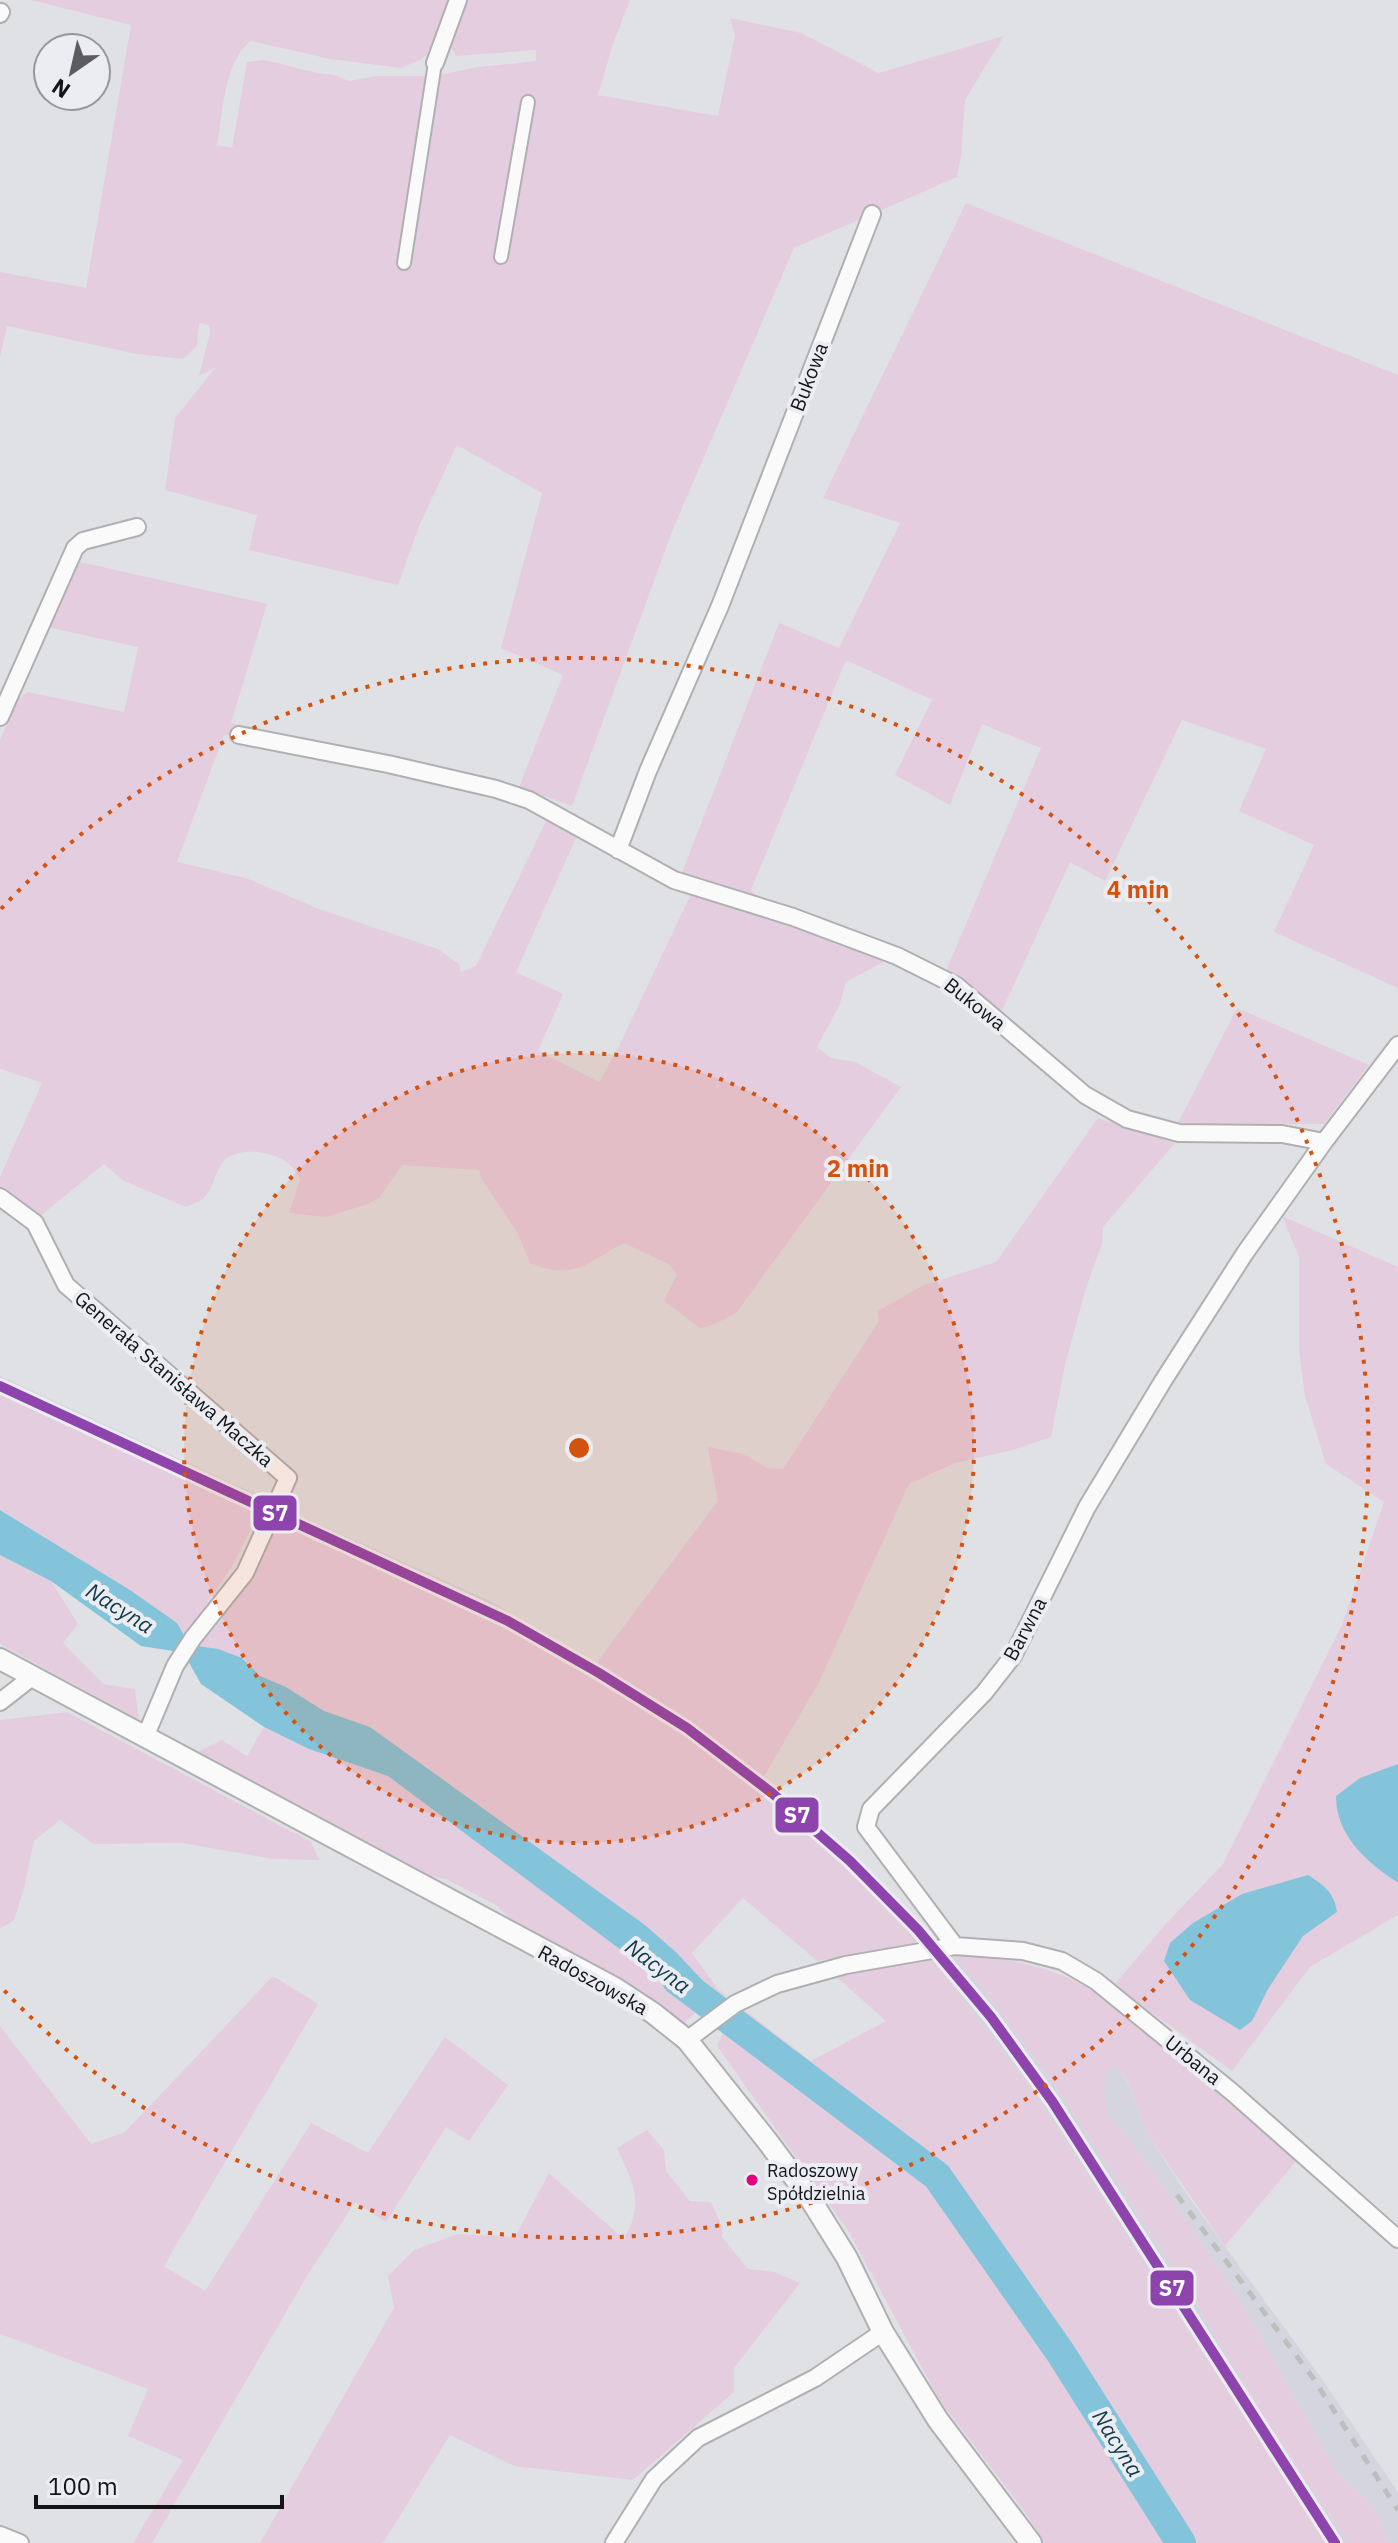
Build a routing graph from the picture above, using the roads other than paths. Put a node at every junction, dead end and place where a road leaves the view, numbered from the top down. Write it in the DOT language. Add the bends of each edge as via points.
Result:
graph roads {
  1 [pos="458,0"];
  2 [pos="435,63"];
  3 [pos="528,102"];
  4 [pos="872,214"];
  5 [pos="501,257"];
  6 [pos="404,263"];
  7 [pos="137,527"];
  8 [pos="0,717"];
  9 [pos="239,735"];
  10 [pos="618,850"];
  11 [pos="1398,1045"];
  12 [pos="1324,1142"];
  13 [pos="0,1197"];
  14 [pos="0,1659"];
  15 [pos="32,1677"];
  16 [pos="0,1702"];
  17 [pos="146,1735"];
  18 [pos="955,1946"];
  19 [pos="687,2040"];
  20 [pos="1398,2239"];
  21 [pos="883,2332"];
  22 [pos="0,2535"];
  23 [pos="20,2543"];
  24 [pos="614,2543"];
  25 [pos="1031,2543"];
  1 -- 2 [label="street"];
  2 -- 6 [label="street"];
  3 -- 5 [label="street"];
  4 -- 10 [label="street, Bukowa"];
  7 -- 8 [label="street" via="83,541 75,548"];
  9 -- 10 [label="street, Bukowa" via="496,789 529,800"];
  10 -- 12 [label="street, Bukowa" via="674,880 882,950 957,986 1085,1095 1127,1119 1179,1133 1282,1134"];
  11 -- 12 [label="street, Barwna"];
  12 -- 18 [label="street, Barwna" via="1245,1253 1117,1457 1013,1656 871,1809 866,1827"];
  13 -- 17 [label="street, Generała Stanisława Maczka" via="35,1223 66,1285 288,1478 245,1573 175,1666"];
  14 -- 15 [label="street, Radoszowska"];
  15 -- 16 [label="street"];
  15 -- 17 [label="street, Radoszowska"];
  17 -- 19 [label="street, Radoszowska" via="615,1988"];
  18 -- 19 [label="street" via="846,1965 777,1984 735,2004"];
  18 -- 20 [label="street, Urbana" via="1023,1951 1062,1961 1096,1981"];
  19 -- 21 [label="street, Radoszowska" via="809,2197 847,2258"];
  21 -- 24 [label="street" via="815,2378 698,2438 654,2479"];
  21 -- 25 [label="street, Radoszowska" via="938,2420"];
  22 -- 23 [label="street"];
}
